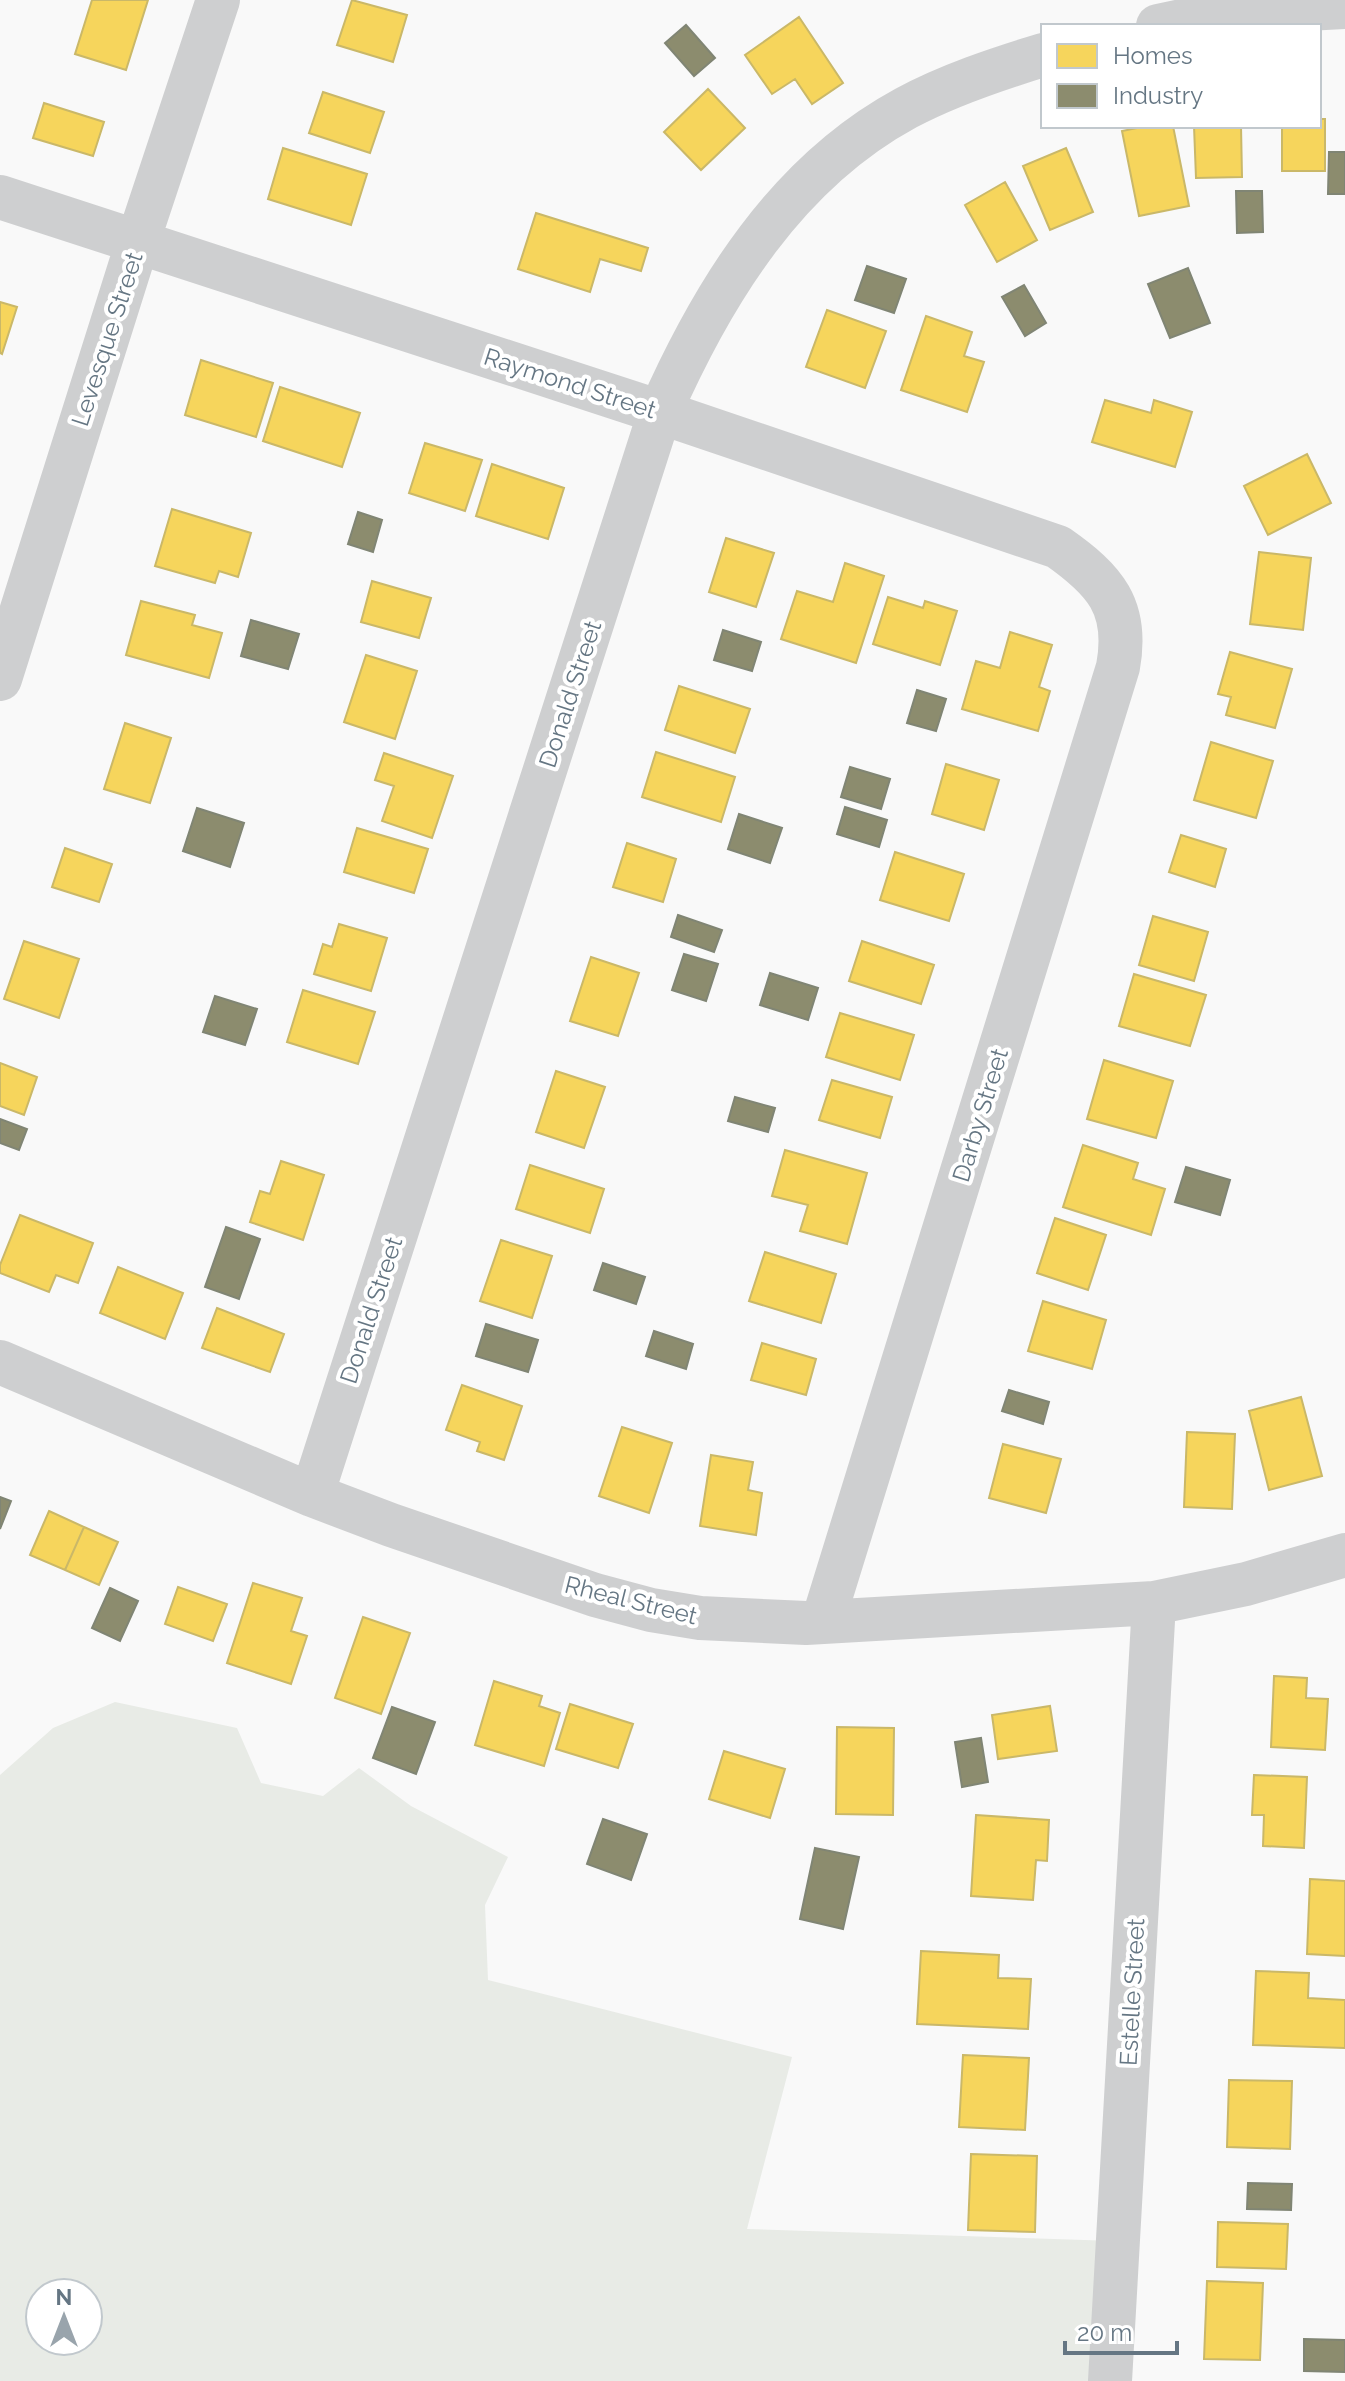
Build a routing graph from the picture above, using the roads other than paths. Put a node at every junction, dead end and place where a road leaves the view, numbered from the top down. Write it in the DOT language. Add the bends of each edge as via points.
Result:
graph roads {
  1 [pos="218,0"];
  2 [pos="1345,7"];
  3 [pos="1168,24"];
  4 [pos="1041,56"];
  5 [pos="0,197"];
  6 [pos="138,241"];
  7 [pos="660,412"];
  8 [pos="1116,607"];
  9 [pos="0,679"];
  10 [pos="0,1362"];
  11 [pos="312,1495"];
  12 [pos="1345,1555"];
  13 [pos="1154,1603"];
  14 [pos="823,1621"];
  15 [pos="1110,2381"];
  1 -- 6 [label="street, Levesque Street"];
  2 -- 3 [label="street" via="1215,14"];
  4 -- 7 [label="street, Donald Street" via="906,108 841,151 793,197 750,250 690,346"];
  5 -- 6 [label="street, Raymond Street"];
  6 -- 7 [label="street, Raymond Street"];
  6 -- 9 [label="street, Levesque Street"];
  7 -- 8 [label="street, Raymond Street" via="1058,547 1084,565"];
  7 -- 11 [label="street, Donald Street"];
  8 -- 14 [label="street, Darby Street" via="1123,643 1118,667"];
  10 -- 11 [label="street, Rheal Street"];
  11 -- 14 [label="street, Rheal Street" via="505,1565 651,1610 755,1622"];
  12 -- 13 [label="street, Rheal Street"];
  13 -- 14 [label="street, Rheal Street"];
  13 -- 15 [label="street, Estelle Street"];
}
